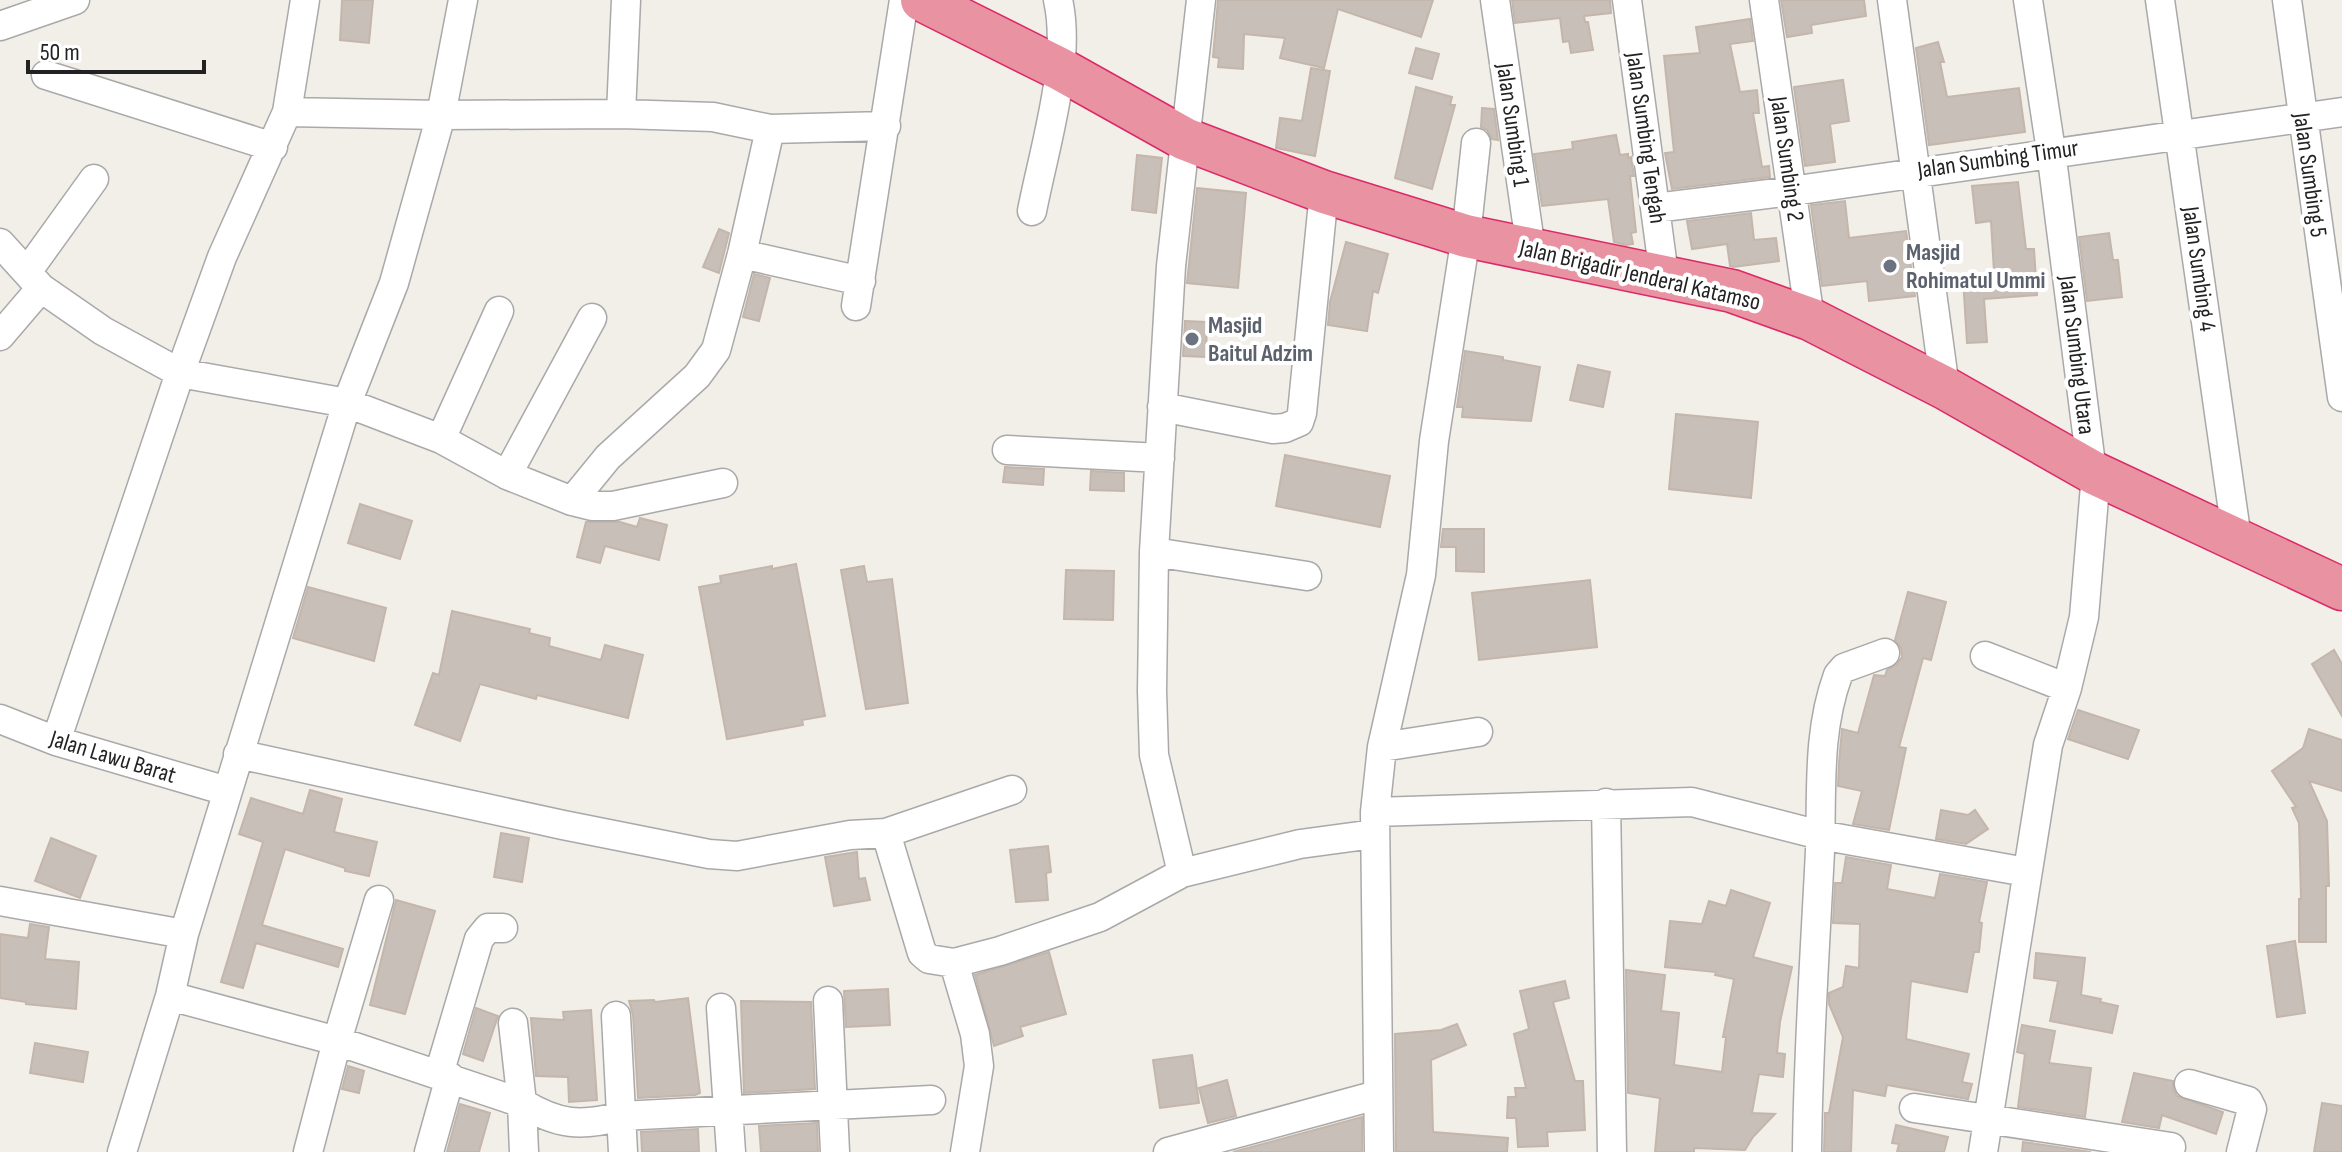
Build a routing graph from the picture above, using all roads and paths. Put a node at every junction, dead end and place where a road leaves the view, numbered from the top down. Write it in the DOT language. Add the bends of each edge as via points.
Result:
graph roads {
  1 [pos="75,0"];
  2 [pos="305,0"];
  3 [pos="463,0"];
  4 [pos="626,0"];
  5 [pos="904,0"];
  6 [pos="922,0"];
  7 [pos="1058,0"];
  8 [pos="1201,0"];
  9 [pos="1495,0"];
  10 [pos="1627,0"];
  11 [pos="1764,0"];
  12 [pos="1892,0"];
  13 [pos="2028,0"];
  14 [pos="2160,0"];
  15 [pos="2287,0"];
  16 [pos="0,26"];
  17 [pos="1060,69"];
  18 [pos="46,75"];
  19 [pos="287,112"];
  20 [pos="2342,112"];
  21 [pos="621,114"];
  22 [pos="441,115"];
  23 [pos="2302,117"];
  24 [pos="886,126"];
  25 [pos="770,129"];
  26 [pos="2180,133"];
  27 [pos="1185,139"];
  28 [pos="1476,143"];
  29 [pos="273,147"];
  30 [pos="2051,151"];
  31 [pos="1916,171"];
  32 [pos="94,179"];
  33 [pos="1792,191"];
  34 [pos="1324,192"];
  35 [pos="1655,208"];
  36 [pos="1032,211"];
  37 [pos="1466,236"];
  38 [pos="0,243"];
  39 [pos="1531,250"];
  40 [pos="742,254"];
  41 [pos="1664,275"];
  42 [pos="34,280"];
  43 [pos="499,311"];
  44 [pos="592,318"];
  45 [pos="1810,319"];
  46 [pos="0,336"];
  47 [pos="180,373"];
  48 [pos="1945,388"];
  49 [pos="2342,397"];
  50 [pos="347,403"];
  51 [pos="1162,407"];
  52 [pos="441,439"];
  53 [pos="1007,450"];
  54 [pos="1160,458"];
  55 [pos="2094,473"];
  56 [pos="507,475"];
  57 [pos="723,483"];
  58 [pos="572,501"];
  59 [pos="2237,539"];
  60 [pos="1154,552"];
  61 [pos="1307,576"];
  62 [pos="2334,589"];
  63 [pos="1885,653"];
  64 [pos="1985,656"];
  65 [pos="2067,688"];
  66 [pos="0,719"];
  67 [pos="1478,732"];
  68 [pos="56,741"];
  69 [pos="1382,747"];
  70 [pos="238,754"];
  71 [pos="1012,790"];
  72 [pos="227,791"];
  73 [pos="1606,803"];
  74 [pos="1374,823"];
  75 [pos="886,833"];
  76 [pos="1820,835"];
  77 [pos="2026,872"];
  78 [pos="1182,873"];
  79 [pos="379,900"];
  80 [pos="0,901"];
  81 [pos="503,928"];
  82 [pos="184,934"];
  83 [pos="954,963"];
  84 [pos="170,996"];
  85 [pos="828,1001"];
  86 [pos="721,1008"];
  87 [pos="616,1016"];
  88 [pos="513,1023"];
  89 [pos="337,1041"];
  90 [pos="445,1075"];
  91 [pos="2189,1084"];
  92 [pos="1377,1095"];
  93 [pos="931,1100"];
  94 [pos="522,1103"];
  95 [pos="831,1104"];
  96 [pos="1914,1108"];
  97 [pos="729,1110"];
  98 [pos="621,1116"];
  99 [pos="1987,1120"];
  100 [pos="1257,1140"];
  101 [pos="2171,1147"];
  102 [pos="129,1150"];
  103 [pos="308,1152"];
  104 [pos="429,1152"];
  105 [pos="524,1152"];
  106 [pos="623,1152"];
  107 [pos="731,1152"];
  108 [pos="835,1152"];
  109 [pos="965,1152"];
  110 [pos="1168,1152"];
  111 [pos="1379,1152"];
  112 [pos="1612,1152"];
  113 [pos="1807,1152"];
  114 [pos="1983,1152"];
  115 [pos="2241,1152"];
  1 -- 16 [label="street"];
  2 -- 19 [label="street"];
  3 -- 22 [label="street"];
  4 -- 21 [label="street"];
  5 -- 24 [label="street"];
  6 -- 17 [label="highway, Jalan Brigadir Jenderal Katamso"];
  7 -- 17 [label="street"];
  8 -- 27 [label="street"];
  9 -- 39 [label="street, Jalan Sumbing 1"];
  10 -- 35 [label="street, Jalan Sumbing Tengah"];
  11 -- 33 [label="street, Jalan Sumbing 2"];
  12 -- 31 [label="street"];
  13 -- 30 [label="street, Jalan Sumbing Utara"];
  14 -- 26 [label="street, Jalan Sumbing 4"];
  15 -- 23 [label="street, Jalan Sumbing 5"];
  17 -- 27 [label="highway, Jalan Brigadir Jenderal Katamso"];
  17 -- 36 [label="street"];
  18 -- 29 [label="street"];
  19 -- 22 [label="street"];
  19 -- 29 [label="street"];
  20 -- 23 [label="street, Jalan Sumbing Timur"];
  21 -- 22 [label="street"];
  21 -- 25 [label="street" via="713,117"];
  22 -- 50 [label="street" via="394,283"];
  23 -- 26 [label="street, Jalan Sumbing Timur"];
  23 -- 49 [label="street, Jalan Sumbing 5"];
  24 -- 25 [label="street"];
  24 -- 40 [label="street" via="858,294"];
  25 -- 40 [label="street"];
  26 -- 30 [label="street, Jalan Sumbing Timur"];
  26 -- 59 [label="street, Jalan Sumbing 4"];
  27 -- 34 [label="highway, Jalan Brigadir Jenderal Katamso"];
  27 -- 51 [label="street"];
  28 -- 37 [label="street"];
  29 -- 47 [label="street" via="222,257"];
  30 -- 31 [label="street, Jalan Sumbing Timur"];
  30 -- 55 [label="street, Jalan Sumbing Utara"];
  31 -- 33 [label="street, Jalan Sumbing Timur"];
  31 -- 48 [label="street"];
  32 -- 42 [label="street"];
  33 -- 35 [label="street, Jalan Sumbing Timur"];
  33 -- 45 [label="street, Jalan Sumbing 2"];
  34 -- 37 [label="highway, Jalan Brigadir Jenderal Katamso"];
  34 -- 51 [label="street" via="1299,422 1273,429"];
  35 -- 41 [label="street, Jalan Sumbing Tengah"];
  37 -- 39 [label="highway, Jalan Brigadir Jenderal Katamso"];
  37 -- 69 [label="street" via="1434,441 1421,575"];
  38 -- 42 [label="street"];
  39 -- 41 [label="highway, Jalan Brigadir Jenderal Katamso"];
  40 -- 58 [label="street" via="716,350 697,376 608,457"];
  41 -- 45 [label="highway, Jalan Brigadir Jenderal Katamso" via="1732,291"];
  42 -- 46 [label="street"];
  42 -- 47 [label="street" via="103,331"];
  43 -- 52 [label="street"];
  44 -- 56 [label="street"];
  45 -- 48 [label="highway, Jalan Brigadir Jenderal Katamso"];
  47 -- 50 [label="street"];
  47 -- 68 [label="street"];
  48 -- 55 [label="highway, Jalan Brigadir Jenderal Katamso"];
  50 -- 52 [label="street"];
  50 -- 70 [label="street"];
  51 -- 54 [label="street"];
  52 -- 56 [label="street"];
  53 -- 54 [label="street"];
  54 -- 60 [label="street"];
  55 -- 59 [label="highway, Jalan Brigadir Jenderal Katamso"];
  55 -- 65 [label="street, Jalan Sumbing Utara" via="2084,617"];
  56 -- 58 [label="street"];
  57 -- 58 [label="street" via="613,506"];
  59 -- 62 [label="highway, Jalan Brigadir Jenderal Katamso"];
  60 -- 61 [label="street"];
  60 -- 78 [label="street" via="1154,755"];
  63 -- 76 [label="street" via="1844,668 1833,688 1820,760"];
  64 -- 65 [label="street"];
  65 -- 77 [label="street, Jalan Sumbing Utara" via="2048,745"];
  66 -- 68 [label="street, Jalan Lawu Barat"];
  67 -- 69 [label="street"];
  68 -- 72 [label="street, Jalan Lawu Barat"];
  69 -- 74 [label="street"];
  70 -- 72 [label="street"];
  70 -- 75 [label="street" via="709,854 737,856"];
  71 -- 75 [label="street"];
  72 -- 82 [label="street"];
  73 -- 74 [label="street"];
  73 -- 76 [label="street" via="1692,802"];
  73 -- 112 [label="street"];
  74 -- 78 [label="street"];
  74 -- 92 [label="street"];
  75 -- 83 [label="street" via="922,953"];
  76 -- 77 [label="street"];
  76 -- 113 [label="street"];
  77 -- 99 [label="street, Jalan Sumbing Utara"];
  78 -- 83 [label="street" via="1100,917"];
  79 -- 89 [label="street"];
  80 -- 82 [label="street"];
  81 -- 90 [label="street" via="488,928 479,939"];
  82 -- 84 [label="street"];
  83 -- 109 [label="street" via="979,1066"];
  84 -- 89 [label="street"];
  84 -- 102 [label="street"];
  85 -- 95 [label="street"];
  86 -- 97 [label="street"];
  87 -- 98 [label="street"];
  88 -- 94 [label="street"];
  89 -- 90 [label="street"];
  89 -- 103 [label="street"];
  90 -- 94 [label="street"];
  90 -- 104 [label="street"];
  91 -- 115 [label="street" via="2248,1101 2252,1109"];
  92 -- 100 [label="street"];
  92 -- 111 [label="street"];
  93 -- 95 [label="street"];
  94 -- 98 [label="street" via="546,1117 578,1123"];
  94 -- 105 [label="street"];
  95 -- 97 [label="street"];
  95 -- 108 [label="street"];
  96 -- 99 [label="street"];
  97 -- 98 [label="street"];
  97 -- 107 [label="street"];
  98 -- 106 [label="street"];
  99 -- 101 [label="street"];
  99 -- 114 [label="street, Jalan Sumbing Utara"];
  100 -- 110 [label="street"];
}
